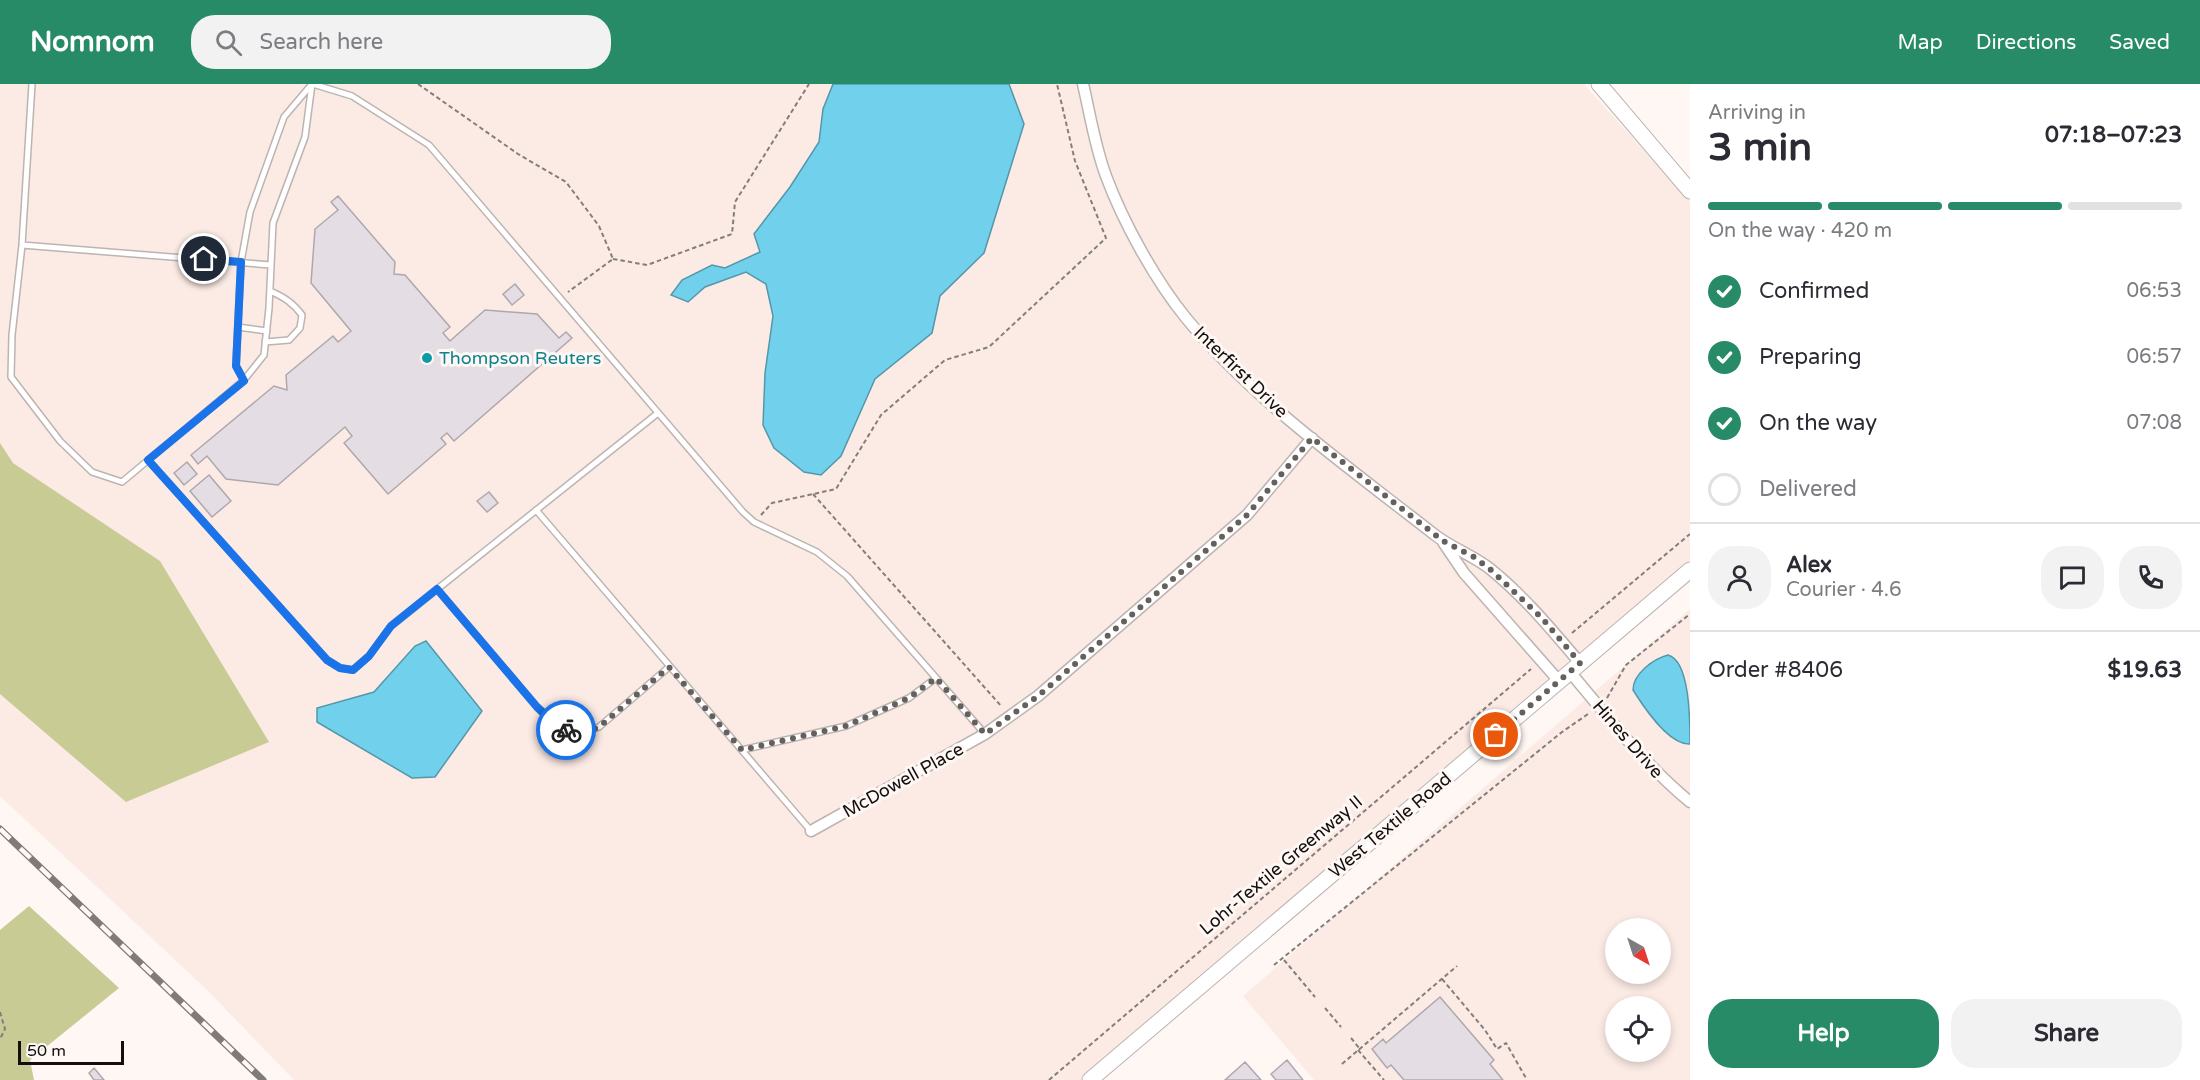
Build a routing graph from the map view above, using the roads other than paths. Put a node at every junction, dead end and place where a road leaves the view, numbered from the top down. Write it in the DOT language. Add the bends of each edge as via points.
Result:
graph roads {
  1 [pos="32,84"];
  2 [pos="312,84"];
  3 [pos="1083,84"];
  4 [pos="1599,84"];
  5 [pos="1690,191"];
  6 [pos="22,245"];
  7 [pos="241,262"];
  8 [pos="271,265"];
  9 [pos="270,291"];
  10 [pos="237,327"];
  11 [pos="267,331"];
  12 [pos="265,342"];
  13 [pos="244,381"];
  14 [pos="658,413"];
  15 [pos="1312,438"];
  16 [pos="148,460"];
  17 [pos="536,510"];
  18 [pos="1443,541"];
  19 [pos="1690,570"];
  20 [pos="437,589"];
  21 [pos="669,667"];
  22 [pos="1570,672"];
  23 [pos="936,678"];
  24 [pos="985,734"];
  25 [pos="742,750"];
  26 [pos="1690,802"];
  27 [pos="811,831"];
  28 [pos="1090,1080"];
  1 -- 6 [label="lane"];
  2 -- 7 [label="lane" via="284,117 250,212"];
  2 -- 8 [label="lane" via="305,136 273,223"];
  2 -- 14 [label="lane" via="352,96 429,145"];
  3 -- 15 [label="street, Interfirst Drive" via="1106,176 1139,248 1185,317 1241,377"];
  4 -- 5 [label="main road"];
  6 -- 7 [label="lane"];
  6 -- 16 [label="lane" via="11,377 60,441 92,472 122,482"];
  7 -- 8 [label="lane"];
  7 -- 10 [label="lane"];
  8 -- 9 [label="lane"];
  9 -- 11 [label="lane"];
  9 -- 12 [label="lane" via="289,301 302,315 300,328 290,340"];
  10 -- 11 [label="lane"];
  10 -- 13 [label="lane" via="236,366"];
  11 -- 12 [label="lane"];
  12 -- 13 [label="lane" via="264,355"];
  13 -- 16 [label="lane"];
  14 -- 17 [label="lane"];
  14 -- 23 [label="lane" via="743,512 754,522 817,552 847,576"];
  15 -- 18 [label="street, Interfirst Drive"];
  15 -- 24 [label="street, McDowell Place" via="1247,515 1038,696"];
  16 -- 20 [label="lane" via="327,660 340,668 353,670 391,626"];
  17 -- 20 [label="lane"];
  17 -- 21 [label="lane"];
  18 -- 22 [label="street, Interfirst Drive" via="1464,573"];
  18 -- 22 [label="street, Interfirst Drive" via="1491,570 1542,618"];
  19 -- 22 [label="main road, West Textile Road"];
  20 -- 21 [label="lane" via="537,707 574,736 599,727"];
  21 -- 25 [label="lane"];
  22 -- 26 [label="street, Hines Drive" via="1663,780"];
  22 -- 28 [label="main road, West Textile Road"];
  23 -- 24 [label="lane"];
  23 -- 25 [label="lane" via="909,698 846,726"];
  24 -- 27 [label="street, McDowell Place"];
  25 -- 27 [label="lane"];
}
